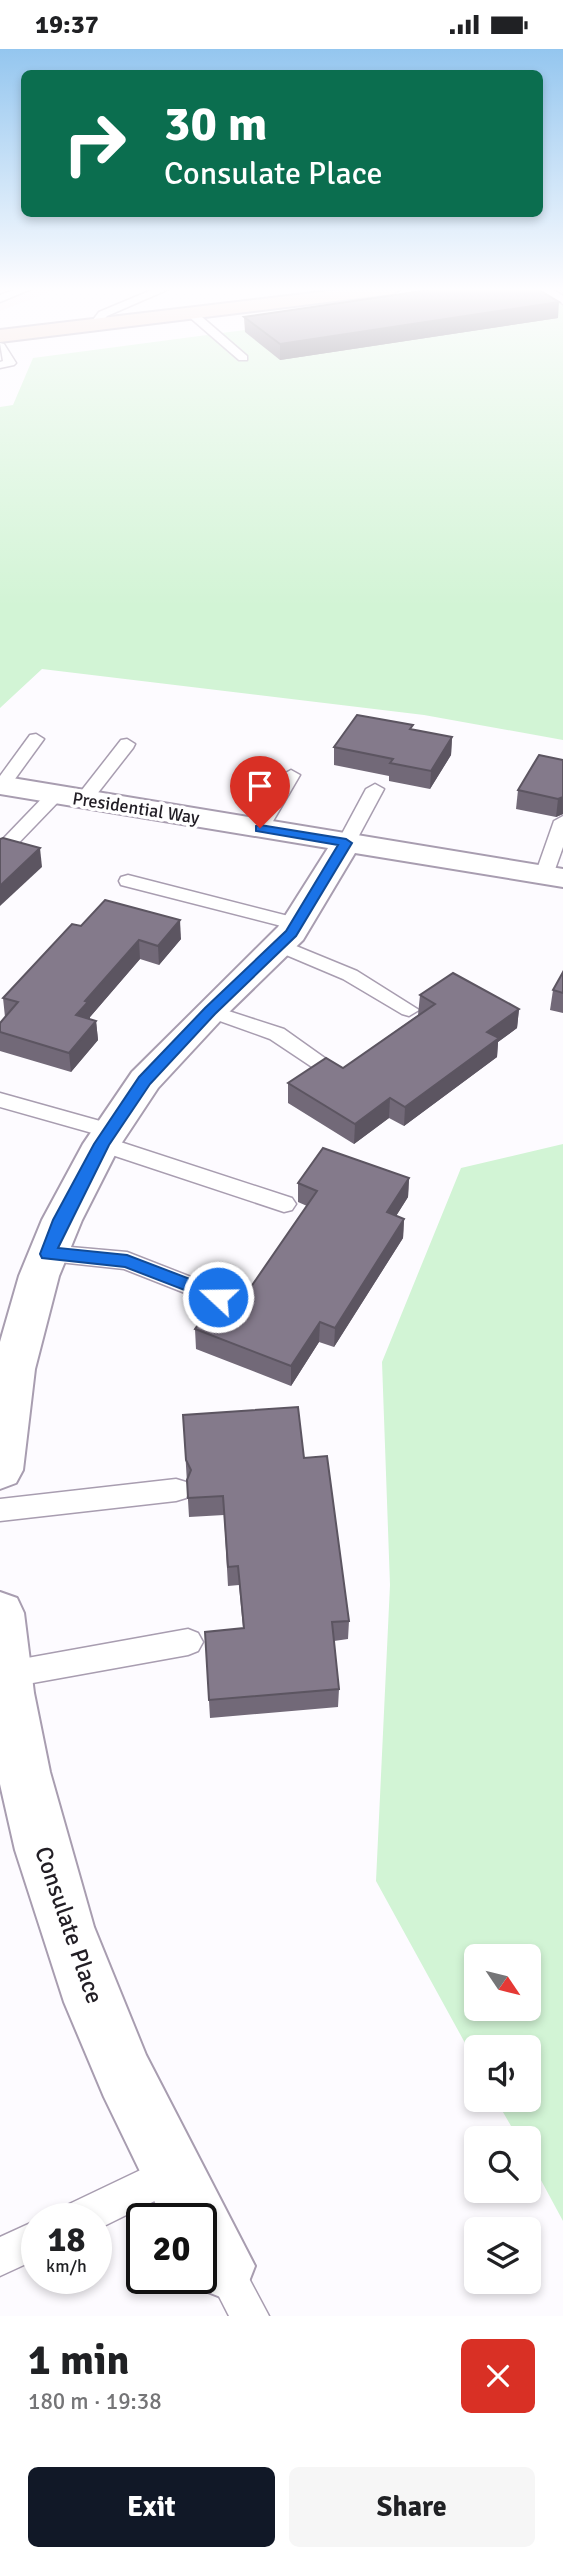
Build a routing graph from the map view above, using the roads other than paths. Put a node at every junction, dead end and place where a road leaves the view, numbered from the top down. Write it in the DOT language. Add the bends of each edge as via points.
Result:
graph roads {
  1 [pos="36,739"];
  2 [pos="127,744"];
  3 [pos="291,775"];
  4 [pos="0,785"];
  5 [pos="375,789"];
  6 [pos="70,797"];
  7 [pos="563,821"];
  8 [pos="260,828"];
  9 [pos="346,843"];
  10 [pos="2,850"];
  11 [pos="554,877"];
  12 [pos="128,881"];
  13 [pos="288,934"];
  14 [pos="409,1010"];
  15 [pos="210,1011"];
  16 [pos="326,1066"];
  17 [pos="0,1100"];
  18 [pos="106,1137"];
  19 [pos="284,1204"];
  20 [pos="48,1254"];
  21 [pos="218,1297"];
  22 [pos="0,1470"];
  23 [pos="176,1490"];
  24 [pos="0,1510"];
  25 [pos="0,1613"];
  26 [pos="188,1642"];
  27 [pos="5,1675"];
  28 [pos="190,2203"];
  29 [pos="21,2247"];
  30 [pos="0,2257"];
  1 -- 4 [label="lane"];
  2 -- 6 [label="lane"];
  3 -- 8 [label="lane"];
  4 -- 6 [label="street, Presidential Way"];
  5 -- 9 [label="lane"];
  6 -- 8 [label="street, Presidential Way"];
  6 -- 10 [label="lane"];
  7 -- 11 [label="lane"];
  8 -- 9 [label="street, Presidential Way"];
  9 -- 11 [label="street, Presidential Way"];
  9 -- 13 [label="street"];
  12 -- 13 [label="lane"];
  13 -- 14 [label="lane"];
  13 -- 15 [label="street"];
  15 -- 16 [label="lane" via="277,1034"];
  15 -- 18 [label="street" via="145,1080"];
  17 -- 18 [label="lane"];
  18 -- 19 [label="lane"];
  18 -- 20 [label="street"];
  20 -- 21 [label="lane" via="127,1261"];
  20 -- 22 [label="street" via="14,1369"];
  23 -- 24 [label="lane"];
  25 -- 27 [label="street, Consulate Place"];
  26 -- 27 [label="lane"];
  27 -- 28 [label="street, Consulate Place" via="32,1813 60,1912 122,2073"];
  29 -- 30 [label="lane"];
}
